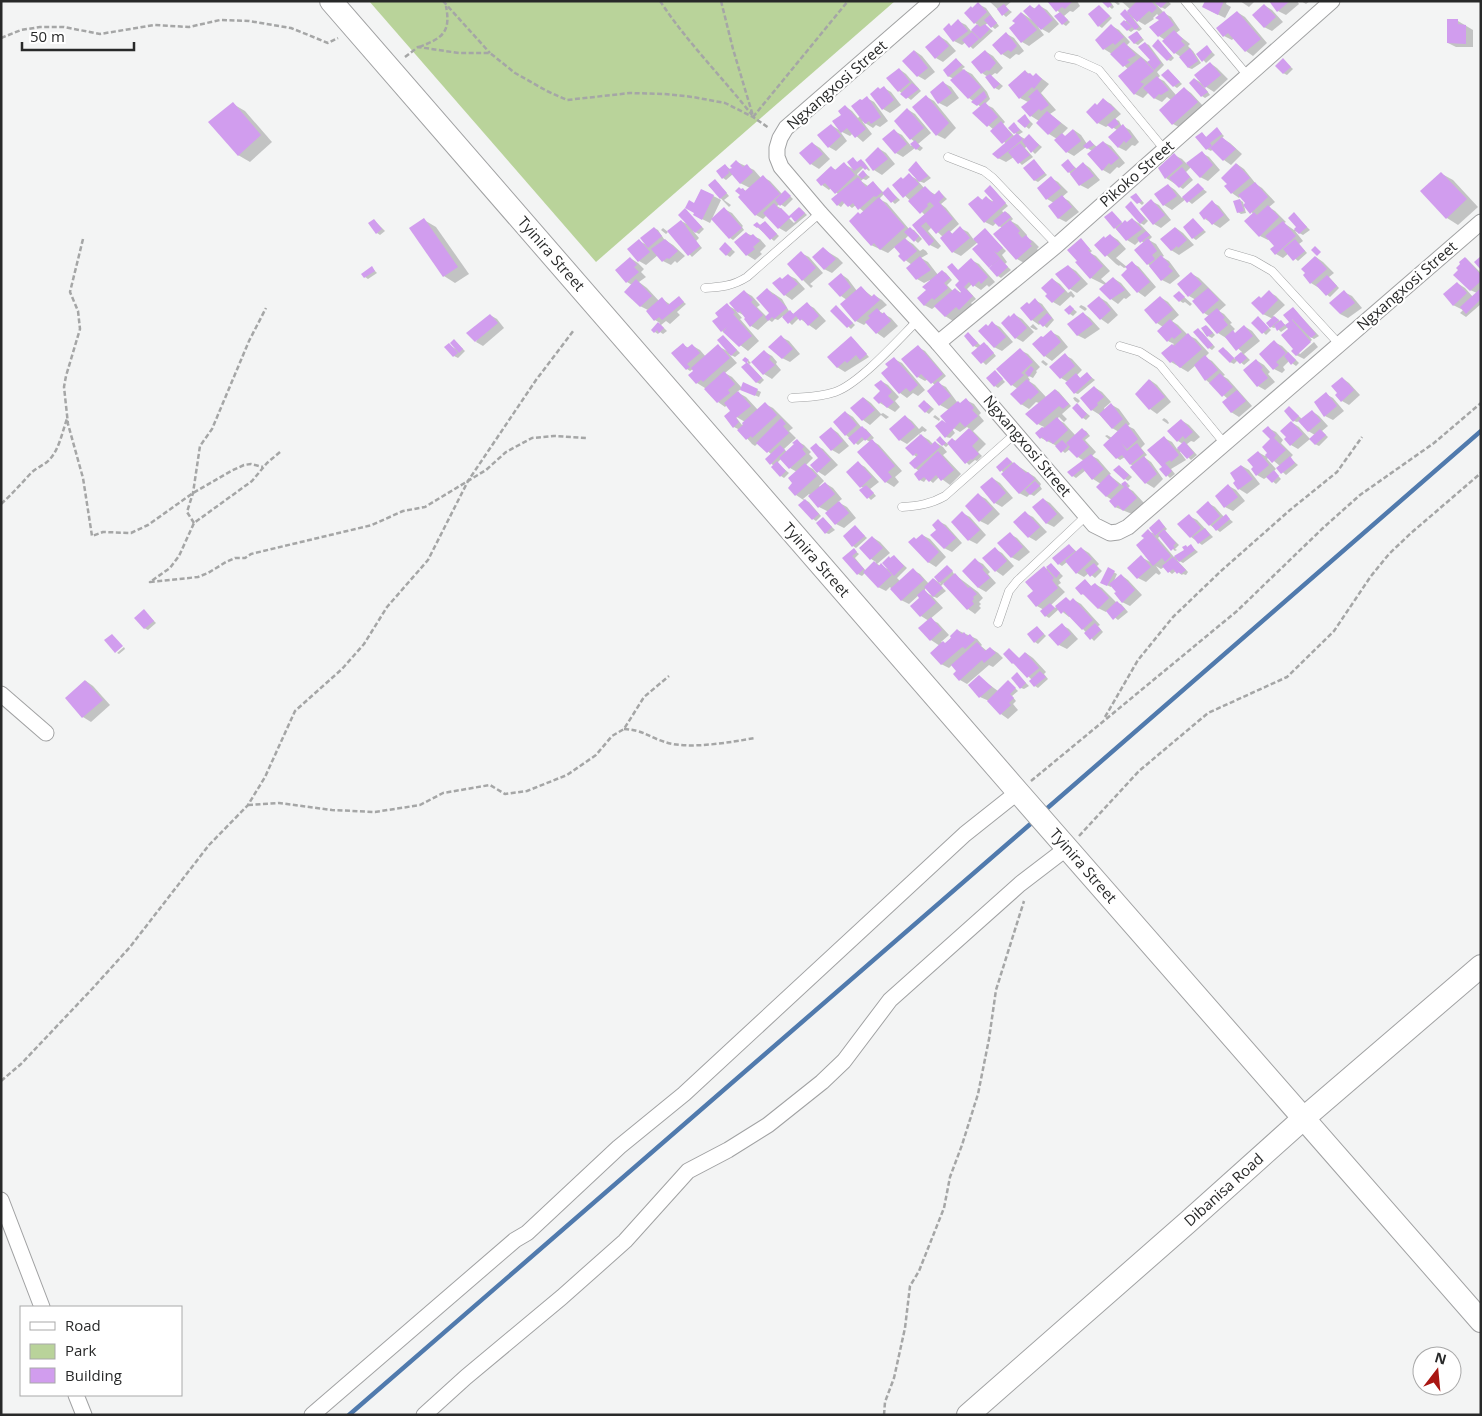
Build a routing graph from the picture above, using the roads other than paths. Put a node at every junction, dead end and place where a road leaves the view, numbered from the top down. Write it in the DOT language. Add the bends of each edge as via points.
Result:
graph roads {
  1 [pos="331,1"];
  2 [pos="932,1"];
  3 [pos="1185,1"];
  4 [pos="1332,1"];
  5 [pos="1058,56"];
  6 [pos="1248,76"];
  7 [pos="1164,149"];
  8 [pos="948,157"];
  9 [pos="820,213"];
  10 [pos="1481,222"];
  11 [pos="1057,244"];
  12 [pos="1229,253"];
  13 [pos="705,288"];
  14 [pos="918,320"];
  15 [pos="938,343"];
  16 [pos="1340,345"];
  17 [pos="1120,346"];
  18 [pos="792,398"];
  19 [pos="1017,433"];
  20 [pos="1225,444"];
  21 [pos="902,507"];
  22 [pos="1086,516"];
  23 [pos="998,622"];
  24 [pos="1,694"];
  25 [pos="46,733"];
  26 [pos="1023,798"];
  27 [pos="1061,841"];
  28 [pos="1481,966"];
  29 [pos="1481,984"];
  30 [pos="1308,1123"];
  31 [pos="1,1200"];
  32 [pos="42,1306"];
  33 [pos="1481,1321"];
  34 [pos="76,1396"];
  35 [pos="84,1415"];
  36 [pos="312,1415"];
  37 [pos="424,1415"];
  38 [pos="968,1415"];
  39 [pos="988,1415"];
  1 -- 26 [label="street, Tyinira Street"];
  2 -- 9 [label="street, Ngxangxosi Street" via="786,128 780,138 777,158"];
  3 -- 6 [label="lane"];
  4 -- 6 [label="street, Pikoko Street"];
  5 -- 7 [label="lane" via="1099,70"];
  6 -- 7 [label="street, Pikoko Street"];
  7 -- 11 [label="street, Pikoko Street"];
  8 -- 11 [label="lane" via="988,175"];
  9 -- 13 [label="lane" via="747,277 726,286"];
  9 -- 14 [label="street, Ngxangxosi Street"];
  10 -- 16 [label="street, Ngxangxosi Street"];
  11 -- 15 [label="street, Pikoko Street"];
  12 -- 16 [label="lane" via="1253,260 1272,271"];
  14 -- 15 [label="street, Ngxangxosi Street"];
  14 -- 18 [label="lane" via="861,376 837,392"];
  15 -- 19 [label="street, Ngxangxosi Street"];
  16 -- 20 [label="street, Ngxangxosi Street"];
  17 -- 20 [label="lane" via="1140,352 1160,365"];
  19 -- 21 [label="lane" via="945,496 920,506"];
  19 -- 22 [label="street, Ngxangxosi Street"];
  20 -- 22 [label="street, Ngxangxosi Street" via="1128,527 1110,533 1094,525"];
  22 -- 23 [label="lane" via="1009,590"];
  24 -- 25 [label="street"];
  26 -- 27 [label="street, Tyinira Street"];
  26 -- 36 [label="street" via="964,834 684,1094 619,1147 527,1233"];
  27 -- 30 [label="street, Tyinira Street"];
  27 -- 37 [label="street" via="1020,884 890,1000 844,1061 822,1082 768,1125 688,1171 625,1241"];
  28 -- 30 [label="street, Dibanisa Road"];
  29 -- 30 [label="street, Dibanisa Road"];
  30 -- 33 [label="street, Tyinira Street"];
  30 -- 38 [label="street, Dibanisa Road" via="1188,1222"];
  30 -- 39 [label="street, Dibanisa Road"];
  31 -- 32 [label="street"];
  34 -- 35 [label="street"];
}
